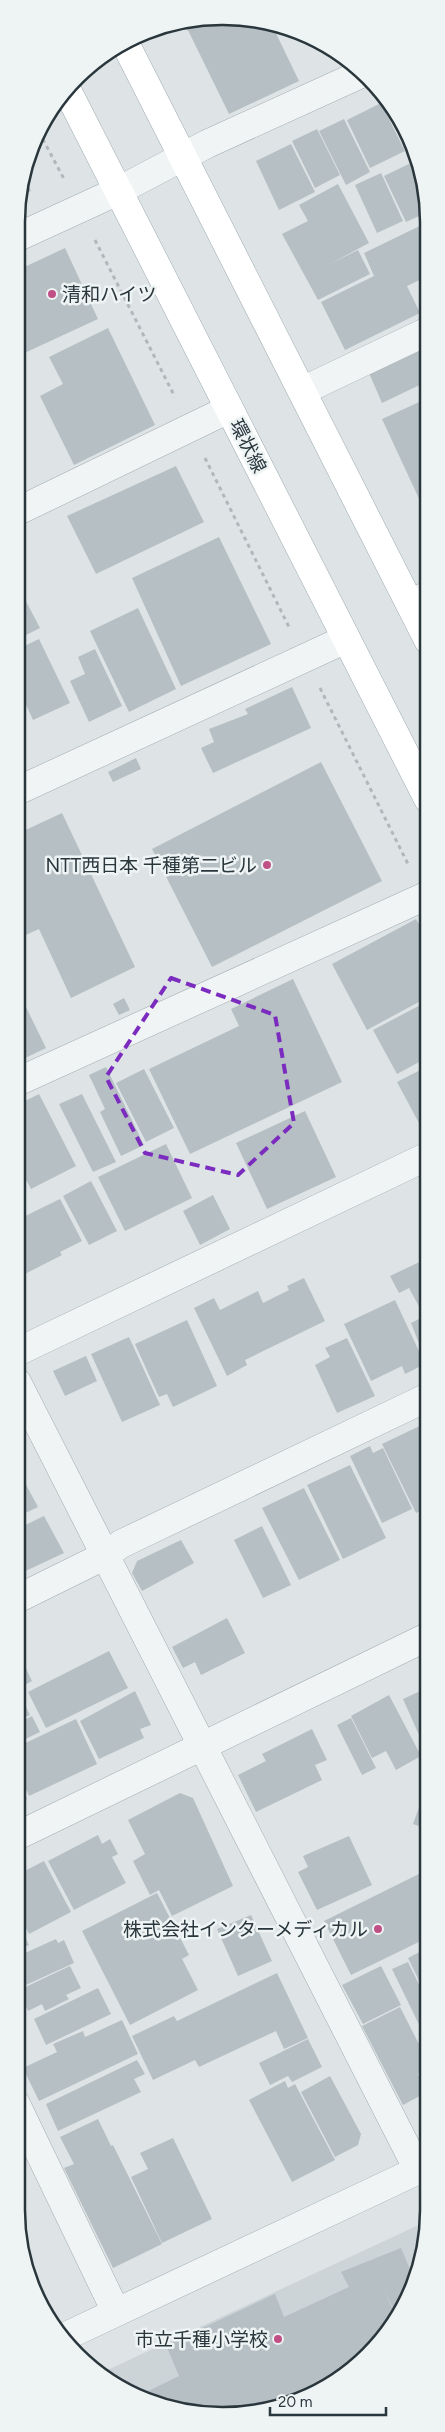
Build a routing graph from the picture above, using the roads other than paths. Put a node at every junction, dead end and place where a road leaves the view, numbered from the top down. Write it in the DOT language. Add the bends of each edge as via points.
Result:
graph roads {
  1 [pos="128,49"];
  2 [pos="355,76"];
  3 [pos="70,97"];
  4 [pos="182,156"];
  5 [pos="118,190"];
  6 [pos="25,234"];
  7 [pos="420,335"];
  8 [pos="302,391"];
  9 [pos="229,409"];
  10 [pos="25,508"];
  11 [pos="419,600"];
  12 [pos="346,639"];
  13 [pos="420,783"];
  14 [pos="25,787"];
  15 [pos="420,899"];
  16 [pos="25,1078"];
  17 [pos="420,1160"];
  18 [pos="25,1348"];
  19 [pos="25,1398"];
  20 [pos="420,1401"];
  21 [pos="104,1556"];
  22 [pos="25,1595"];
  23 [pos="420,1640"];
  24 [pos="201,1745"];
  25 [pos="25,1832"];
  26 [pos="25,2123"];
  27 [pos="420,2164"];
  28 [pos="420,2169"];
  29 [pos="116,2312"];
  30 [pos="69,2334"];
  1 -- 4 [label="main road"];
  2 -- 4 [label="street"];
  3 -- 5 [label="main road, 環状線"];
  4 -- 5 [label="street"];
  4 -- 8 [label="main road"];
  5 -- 6 [label="street"];
  5 -- 9 [label="main road, 環状線"];
  7 -- 8 [label="street"];
  8 -- 11 [label="main road"];
  9 -- 10 [label="street"];
  9 -- 12 [label="main road, 環状線"];
  12 -- 13 [label="main road, 環状線"];
  12 -- 14 [label="street"];
  15 -- 16 [label="street"];
  17 -- 18 [label="street"];
  19 -- 21 [label="street"];
  20 -- 21 [label="street" via="121,1544"];
  21 -- 22 [label="street"];
  21 -- 24 [label="street"];
  23 -- 24 [label="street"];
  24 -- 25 [label="street"];
  24 -- 27 [label="street"];
  26 -- 29 [label="street"];
  28 -- 29 [label="street"];
  29 -- 30 [label="street"];
}
